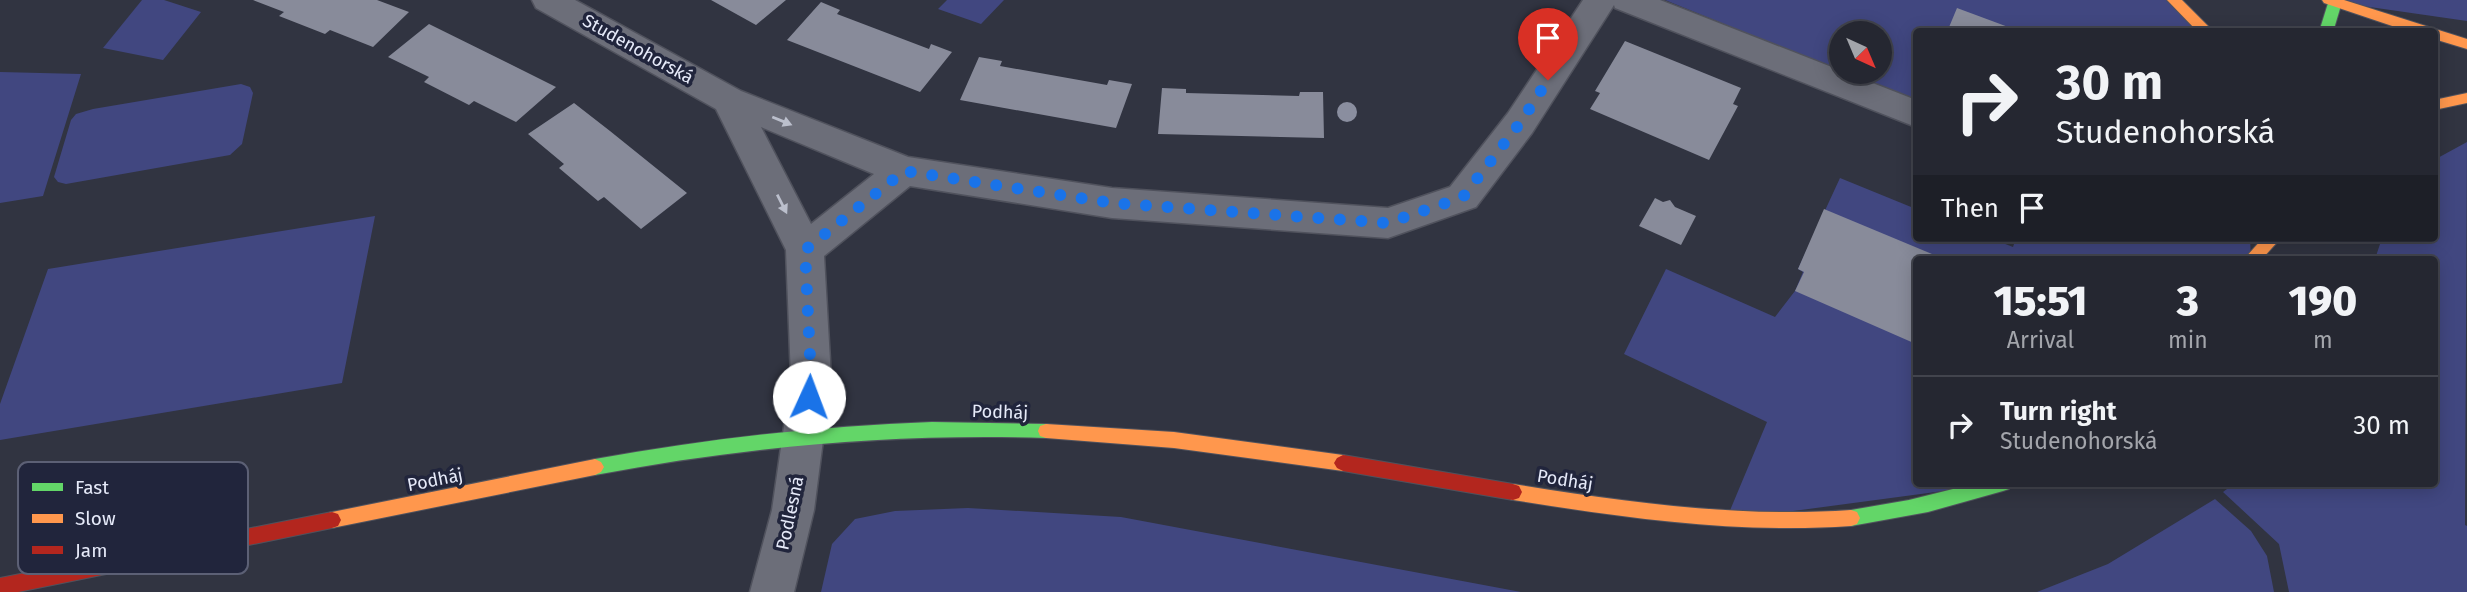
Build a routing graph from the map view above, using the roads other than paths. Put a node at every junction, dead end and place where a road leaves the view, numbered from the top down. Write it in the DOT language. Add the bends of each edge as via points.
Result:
graph roads {
  1 [pos="548,0"];
  2 [pos="1600,0"];
  3 [pos="1627,0"];
  4 [pos="2174,0"];
  5 [pos="2332,1"];
  6 [pos="2203,28"];
  7 [pos="2327,28"];
  8 [pos="2415,28"];
  9 [pos="2438,35"];
  10 [pos="2467,44"];
  11 [pos="2467,99"];
  12 [pos="729,100"];
  13 [pos="2438,104"];
  14 [pos="1913,113"];
  15 [pos="904,171"];
  16 [pos="2269,242"];
  17 [pos="805,250"];
  18 [pos="2254,256"];
  19 [pos="805,434"];
  20 [pos="1992,487"];
  21 [pos="248,537"];
  22 [pos="65,574"];
  23 [pos="0,587"];
  24 [pos="772,592"];
  1 -- 12 [label="street, Studenohorská"];
  2 -- 15 [label="street, Studenohorská" via="1520,123 1463,197 1388,223 1112,203"];
  3 -- 14 [label="street"];
  4 -- 6 [label="street"];
  5 -- 7 [label="street"];
  5 -- 8 [label="street"];
  9 -- 10 [label="street"];
  11 -- 13 [label="street"];
  12 -- 15 [label="street, Studenohorská, one-way"];
  12 -- 17 [label="street, one-way"];
  15 -- 17 [label="street"];
  16 -- 18 [label="street"];
  17 -- 19 [label="street" via="811,378"];
  19 -- 20 [label="street, Podháj" via="996,430 1188,441 1642,512 1726,520 1839,521 1897,514"];
  19 -- 21 [label="street, Podháj" via="707,445"];
  19 -- 24 [label="street, Podlesná" via="793,510"];
  22 -- 23 [label="street, Podháj"];
}
